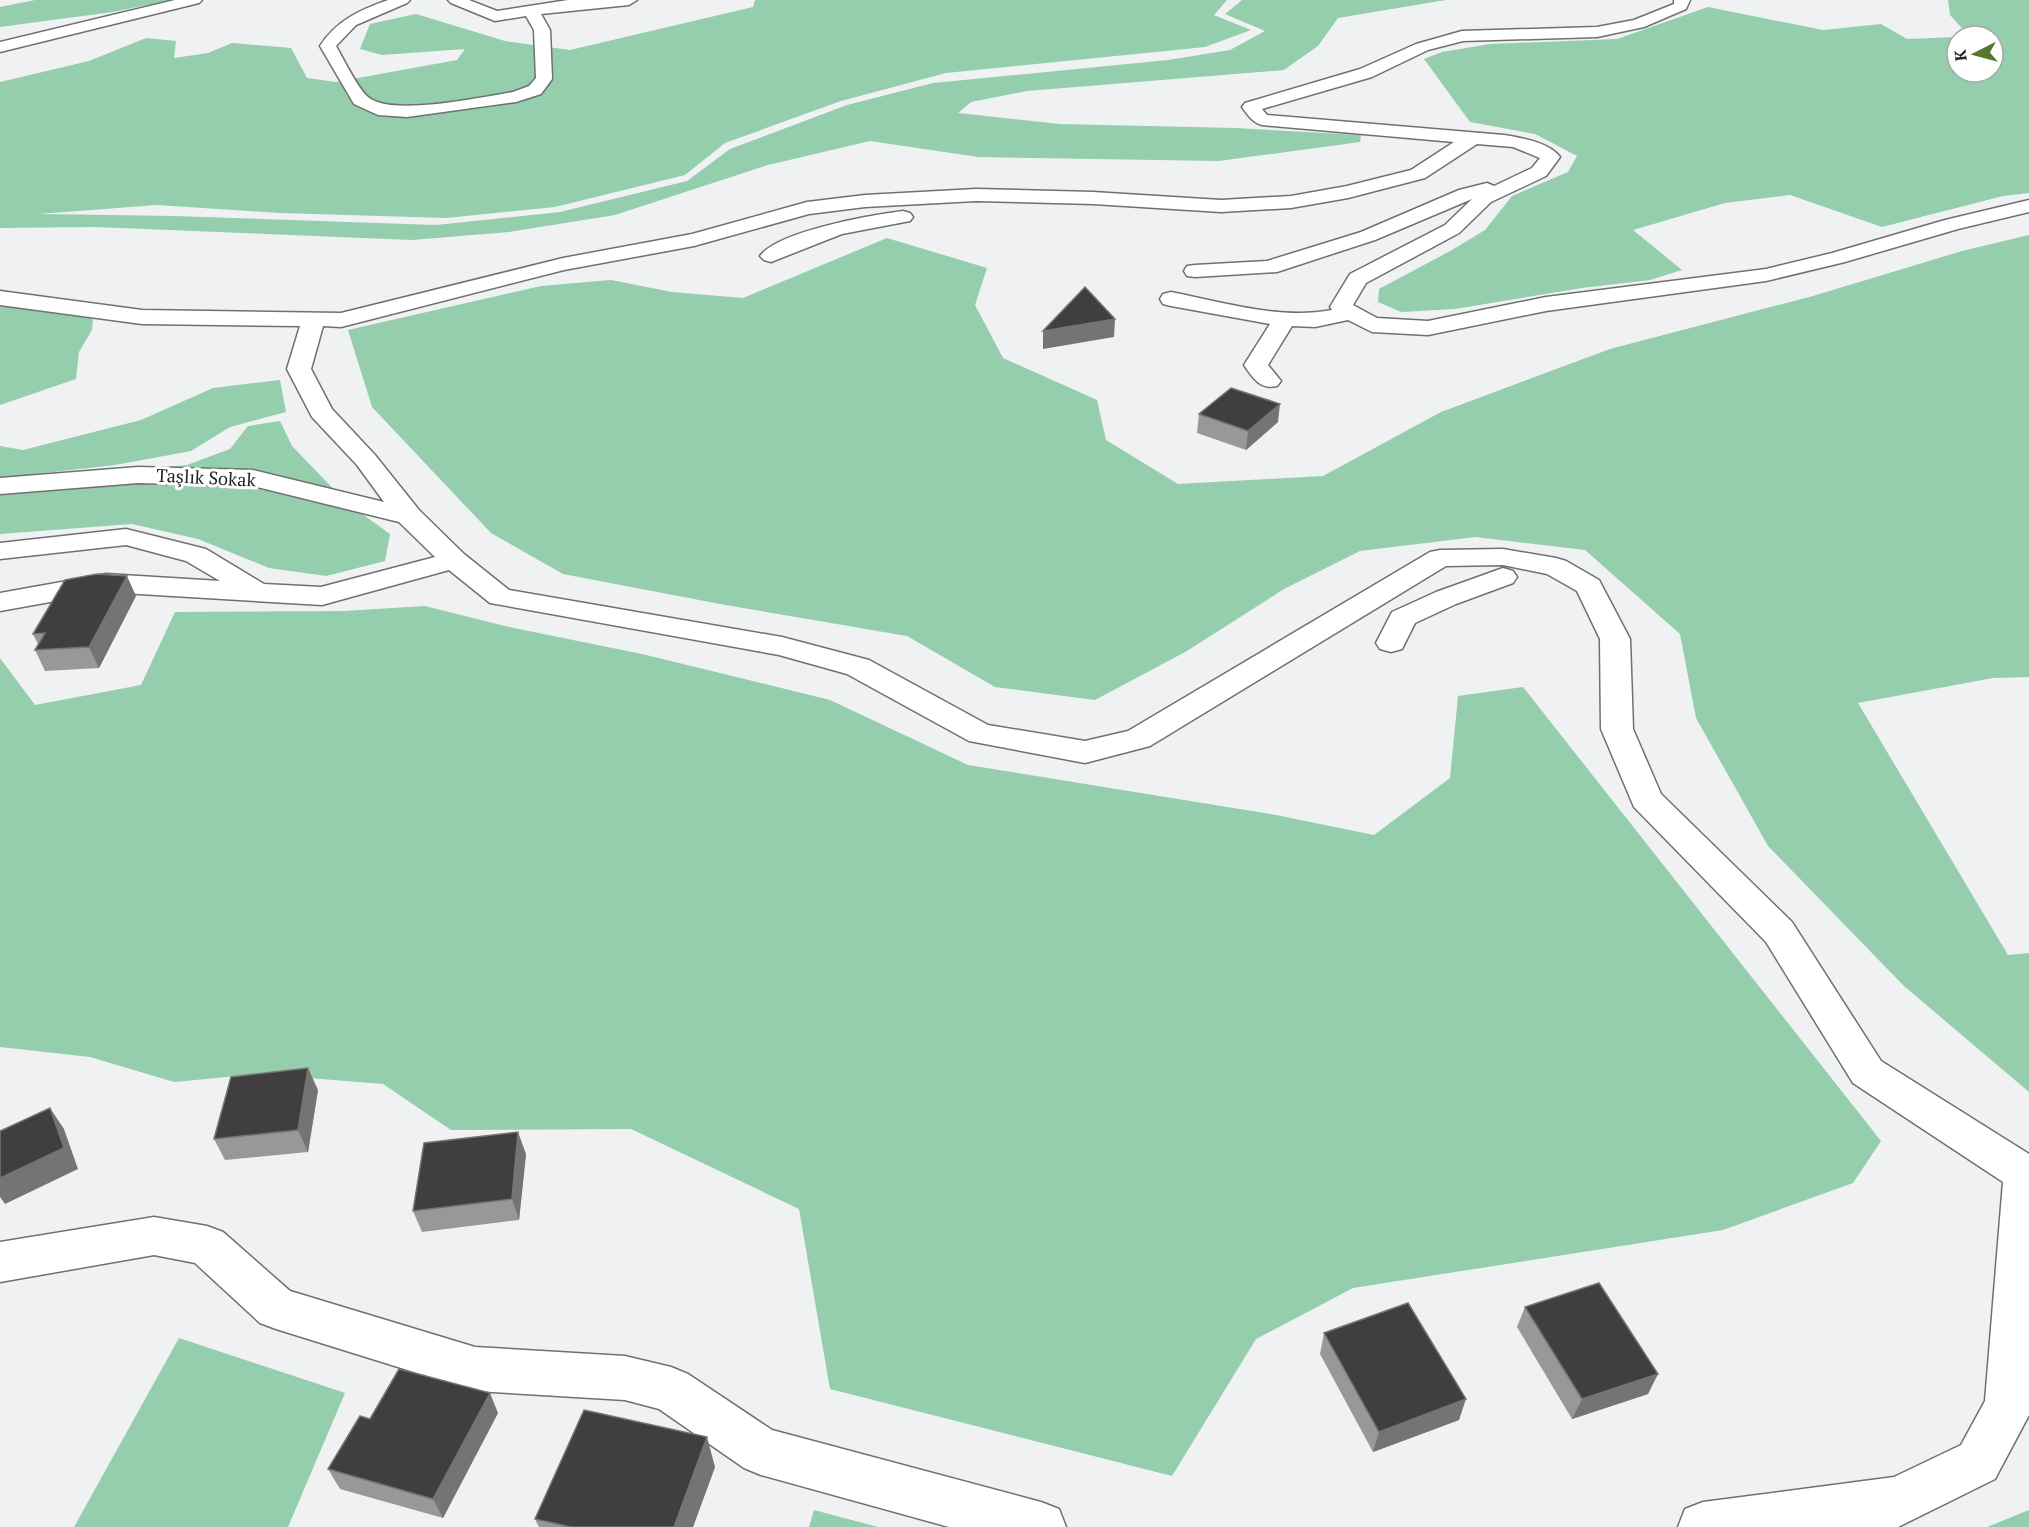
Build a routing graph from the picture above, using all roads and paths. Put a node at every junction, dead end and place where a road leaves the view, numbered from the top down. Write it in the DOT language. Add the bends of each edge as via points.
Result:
graph roads {
  1 [pos="194,0"];
  2 [pos="402,0"];
  3 [pos="456,0"];
  4 [pos="629,0"];
  5 [pos="1682,0"];
  6 [pos="581,2"];
  7 [pos="531,11"];
  8 [pos="0,47"];
  9 [pos="1474,138"];
  10 [pos="1521,180"];
  11 [pos="1093,198"];
  12 [pos="2029,206"];
  13 [pos="771,255"];
  14 [pos="1195,271"];
  15 [pos="0,298"];
  16 [pos="1171,299"];
  17 [pos="1352,313"];
  18 [pos="1285,319"];
  19 [pos="313,320"];
  20 [pos="1269,381"];
  21 [pos="0,486"];
  22 [pos="409,516"];
  23 [pos="0,551"];
  24 [pos="454,560"];
  25 [pos="1503,578"];
  26 [pos="258,592"];
  27 [pos="0,602"];
  28 [pos="1362,604"];
  29 [pos="2027,1176"];
  30 [pos="0,1262"];
  31 [pos="1041,1527"];
  32 [pos="1703,1527"];
  1 -- 8 [label="street"];
  2 -- 7 [label="street" via="341,27 328,46 360,100 378,110 407,112 516,97 535,90 544,79 542,30"];
  3 -- 7 [label="street" via="495,16"];
  4 -- 6 [label="street"];
  5 -- 9 [label="street" via="1682,6 1638,24 1597,32 1462,36 1422,46 1366,73 1251,107 1262,120 1283,123"];
  6 -- 7 [label="street"];
  9 -- 10 [label="street" via="1496,138 1538,149 1551,157 1539,172"];
  9 -- 11 [label="street" via="1419,174 1291,202 1221,206"];
  10 -- 14 [label="street" via="1466,195 1368,236 1269,267"];
  10 -- 17 [label="street" via="1484,198 1452,229 1358,279 1341,307"];
  11 -- 13 [label="street" via="889,219 827,231"];
  11 -- 19 [label="street" via="976,195 807,208 694,240 563,264 341,320"];
  12 -- 17 [label="street" via="1766,275 1546,304 1428,328 1372,325"];
  15 -- 19 [label="street" via="142,316"];
  16 -- 18 [label="street"];
  17 -- 18 [label="street" via="1315,320"];
  18 -- 20 [label="street" via="1256,365"];
  19 -- 22 [label="street" via="299,369 321,412 366,460"];
  21 -- 22 [label="street, Taşlık Sokak" via="138,475 254,478"];
  22 -- 24 [label="street"];
  23 -- 26 [label="street" via="126,537 196,555"];
  24 -- 26 [label="street" via="322,596"];
  24 -- 28 [label="street" via="501,597 782,646 858,668 980,734 1085,752 1139,739"];
  25 -- 28 [label="street" via="1446,598 1397,630"];
  26 -- 27 [label="street" via="106,583"];
  28 -- 29 [label="street" via="1440,558 1503,557 1535,563 1556,567 1589,586 1615,639 1617,729 1646,800 1779,932 1867,1072"];
  29 -- 32 [label="street" via="2008,1406 1978,1462 1898,1502"];
  30 -- 31 [label="street" via="154,1236 207,1246 276,1308 475,1369 625,1378 671,1390 761,1451"];
}
